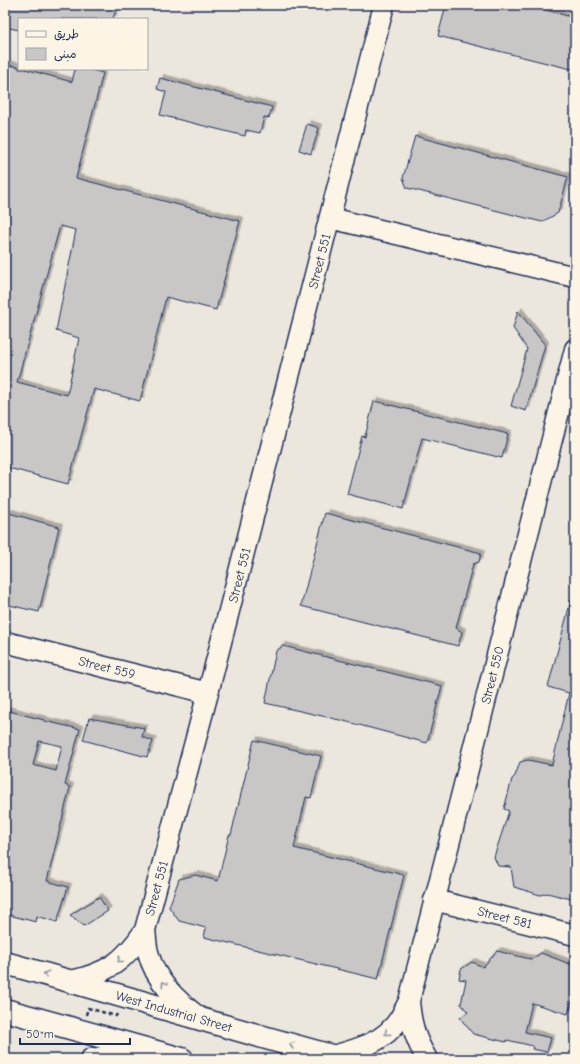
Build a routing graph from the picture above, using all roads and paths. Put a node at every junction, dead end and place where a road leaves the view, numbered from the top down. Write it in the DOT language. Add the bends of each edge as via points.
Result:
graph roads {
  1 [pos="384,5"];
  2 [pos="330,218"];
  3 [pos="575,277"];
  4 [pos="575,349"];
  5 [pos="5,642"];
  6 [pos="208,693"];
  7 [pos="434,900"];
  8 [pos="145,930"];
  9 [pos="575,935"];
  10 [pos="5,963"];
  11 [pos="71,981"];
  12 [pos="123,996"];
  13 [pos="408,1001"];
  14 [pos="5,1010"];
  15 [pos="202,1020"];
  16 [pos="82,1031"];
  17 [pos="152,1051"];
  18 [pos="338,1058"];
  19 [pos="92,1059"];
  20 [pos="182,1059"];
  21 [pos="427,1059"];
  1 -- 2 [label="street, Street 551"];
  2 -- 3 [label="street, Street 551"];
  2 -- 6 [label="street, Street 551"];
  4 -- 7 [label="street, Street 550"];
  5 -- 6 [label="street, Street 559"];
  6 -- 8 [label="street, Street 551"];
  7 -- 9 [label="street, Street 581"];
  7 -- 13 [label="street, Street 550"];
  8 -- 11 [label="street, Street 551, one-way" via="122,960 106,970"];
  15 -- 8 [label="street, Street 551, one-way" via="169,992 156,974 148,953"];
  11 -- 10 [label="main road, West Industrial Street, one-way"];
  11 -- 12 [label="main road, West Industrial Street"];
  12 -- 15 [label="main road, West Industrial Street"];
  12 -- 16 [label="path" via="116,1016 88,1008"];
  13 -- 18 [label="street, Street 550, one-way" via="400,1019 387,1033 371,1044"];
  13 -- 21 [label="street, Street 550" via="411,1023 418,1044"];
  14 -- 16 [label="main road"];
  18 -- 15 [label="main road, West Industrial Street, one-way"];
  16 -- 17 [label="main road"];
  17 -- 19 [label="street"];
  17 -- 20 [label="main road"];
}
